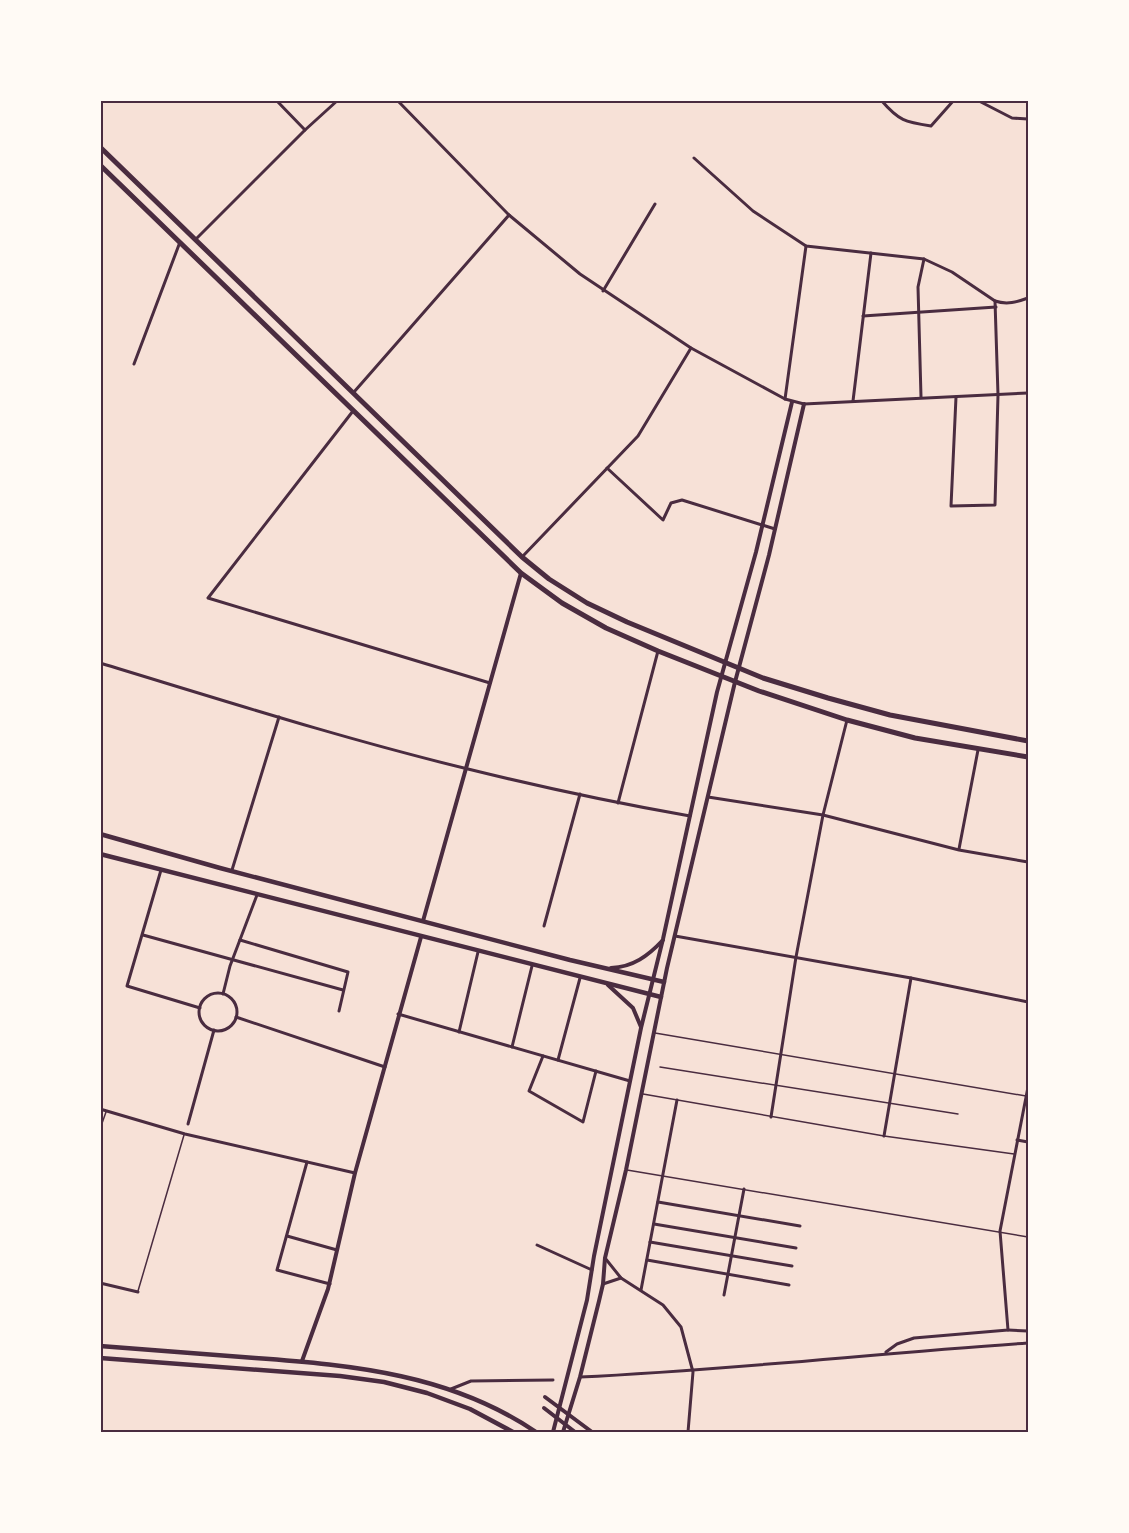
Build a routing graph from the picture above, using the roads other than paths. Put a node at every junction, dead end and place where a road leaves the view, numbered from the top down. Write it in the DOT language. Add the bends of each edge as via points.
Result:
graph roads {
  1 [pos="276,100"];
  2 [pos="338,100"];
  3 [pos="397,100"];
  4 [pos="881,100"];
  5 [pos="954,100"];
  6 [pos="977,100"];
  7 [pos="1029,119"];
  8 [pos="305,130"];
  9 [pos="101,148"];
  10 [pos="694,158"];
  11 [pos="100,165"];
  12 [pos="655,204"];
  13 [pos="509,216"];
  14 [pos="195,239"];
  15 [pos="180,242"];
  16 [pos="806,246"];
  17 [pos="872,253"];
  18 [pos="924,259"];
  19 [pos="603,291"];
  20 [pos="1029,298"];
  21 [pos="995,302"];
  22 [pos="996,307"];
  23 [pos="919,313"];
  24 [pos="863,316"];
  25 [pos="691,348"];
  26 [pos="134,364"];
  27 [pos="354,393"];
  28 [pos="1029,393"];
  29 [pos="998,395"];
  30 [pos="956,397"];
  31 [pos="921,398"];
  32 [pos="785,399"];
  33 [pos="852,401"];
  34 [pos="792,402"];
  35 [pos="804,404"];
  36 [pos="353,411"];
  37 [pos="608,468"];
  38 [pos="763,525"];
  39 [pos="775,529"];
  40 [pos="522,557"];
  41 [pos="521,573"];
  42 [pos="686,646"];
  43 [pos="658,651"];
  44 [pos="680,660"];
  45 [pos="725,662"];
  46 [pos="100,663"];
  47 [pos="739,668"];
  48 [pos="721,676"];
  49 [pos="763,678"];
  50 [pos="735,681"];
  51 [pos="490,682"];
  52 [pos="759,691"];
  53 [pos="279,717"];
  54 [pos="847,720"];
  55 [pos="1029,741"];
  56 [pos="979,748"];
  57 [pos="1029,757"];
  58 [pos="467,769"];
  59 [pos="580,794"];
  60 [pos="708,797"];
  61 [pos="618,803"];
  62 [pos="823,815"];
  63 [pos="690,816"];
  64 [pos="100,834"];
  65 [pos="959,850"];
  66 [pos="101,854"];
  67 [pos="100,861"];
  68 [pos="1029,862"];
  69 [pos="161,870"];
  70 [pos="232,871"];
  71 [pos="257,895"];
  72 [pos="423,921"];
  73 [pos="544,926"];
  74 [pos="143,935"];
  75 [pos="675,936"];
  76 [pos="421,937"];
  77 [pos="663,939"];
  78 [pos="240,940"];
  79 [pos="478,951"];
  80 [pos="796,957"];
  81 [pos="233,960"];
  82 [pos="570,960"];
  83 [pos="532,966"];
  84 [pos="609,968"];
  85 [pos="566,974"];
  86 [pos="580,978"];
  87 [pos="911,978"];
  88 [pos="653,979"];
  89 [pos="664,982"];
  90 [pos="609,985"];
  91 [pos="343,990"];
  92 [pos="223,994"];
  93 [pos="649,995"];
  94 [pos="661,998"];
  95 [pos="1029,1002"];
  96 [pos="200,1008"];
  97 [pos="339,1011"];
  98 [pos="398,1014"];
  99 [pos="237,1017"];
  100 [pos="641,1028"];
  101 [pos="214,1030"];
  102 [pos="459,1032"];
  103 [pos="654,1033"];
  104 [pos="512,1047"];
  105 [pos="781,1055"];
  106 [pos="543,1056"];
  107 [pos="558,1060"];
  108 [pos="386,1066"];
  109 [pos="660,1067"];
  110 [pos="596,1071"];
  111 [pos="895,1074"];
  112 [pos="630,1081"];
  113 [pos="776,1086"];
  114 [pos="1029,1087"];
  115 [pos="641,1094"];
  116 [pos="1026,1096"];
  117 [pos="677,1100"];
  118 [pos="890,1103"];
  119 [pos="100,1109"];
  120 [pos="107,1111"];
  121 [pos="958,1114"];
  122 [pos="771,1117"];
  123 [pos="188,1124"];
  124 [pos="100,1130"];
  125 [pos="185,1134"];
  126 [pos="884,1136"];
  127 [pos="1017,1140"];
  128 [pos="1029,1142"];
  129 [pos="1015,1154"];
  130 [pos="308,1162"];
  131 [pos="626,1170"];
  132 [pos="355,1173"];
  133 [pos="663,1176"];
  134 [pos="744,1189"];
  135 [pos="658,1203"];
  136 [pos="739,1216"];
  137 [pos="654,1224"];
  138 [pos="800,1226"];
  139 [pos="1000,1232"];
  140 [pos="287,1236"];
  141 [pos="1029,1237"];
  142 [pos="735,1238"];
  143 [pos="650,1242"];
  144 [pos="537,1245"];
  145 [pos="796,1248"];
  146 [pos="337,1251"];
  147 [pos="731,1256"];
  148 [pos="605,1258"];
  149 [pos="647,1260"];
  150 [pos="792,1266"];
  151 [pos="592,1270"];
  152 [pos="728,1275"];
  153 [pos="621,1278"];
  154 [pos="100,1283"];
  155 [pos="330,1284"];
  156 [pos="603,1284"];
  157 [pos="789,1285"];
  158 [pos="641,1290"];
  159 [pos="138,1292"];
  160 [pos="724,1295"];
  161 [pos="1008,1330"];
  162 [pos="1029,1331"];
  163 [pos="1029,1343"];
  164 [pos="100,1346"];
  165 [pos="884,1353"];
  166 [pos="100,1358"];
  167 [pos="302,1361"];
  168 [pos="693,1372"];
  169 [pos="569,1374"];
  170 [pos="580,1377"];
  171 [pos="553,1380"];
  172 [pos="451,1389"];
  173 [pos="545,1397"];
  174 [pos="544,1408"];
  175 [pos="513,1432"];
  176 [pos="536,1432"];
  177 [pos="553,1432"];
  178 [pos="563,1432"];
  179 [pos="575,1432"];
  180 [pos="592,1432"];
  181 [pos="688,1432"];
  1 -- 8 [label="street"];
  2 -- 8 [label="street"];
  3 -- 13 [label="street"];
  4 -- 5 [label="street" via="907,122 931,126"];
  6 -- 7 [label="street" via="1012,118"];
  8 -- 14 [label="street"];
  9 -- 14 [label="main road"];
  10 -- 16 [label="street" via="753,212"];
  11 -- 15 [label="main road"];
  12 -- 19 [label="street"];
  13 -- 19 [label="street"];
  13 -- 27 [label="street"];
  14 -- 27 [label="main road"];
  15 -- 26 [label="street"];
  15 -- 36 [label="main road"];
  16 -- 17 [label="street"];
  16 -- 32 [label="street"];
  17 -- 18 [label="street"];
  17 -- 24 [label="street"];
  18 -- 21 [label="street" via="952,272"];
  18 -- 23 [label="street" via="918,287"];
  19 -- 25 [label="street"];
  20 -- 21 [label="street"];
  21 -- 22 [label="street"];
  22 -- 23 [label="street"];
  22 -- 29 [label="street"];
  23 -- 24 [label="street"];
  23 -- 31 [label="street"];
  24 -- 33 [label="street"];
  25 -- 32 [label="street"];
  25 -- 37 [label="street" via="638,436"];
  27 -- 40 [label="main road"];
  28 -- 29 [label="street"];
  29 -- 30 [label="street"];
  29 -- 30 [label="street" via="995,505 951,506"];
  30 -- 31 [label="street"];
  31 -- 33 [label="street"];
  32 -- 34 [label="street"];
  33 -- 35 [label="street"];
  34 -- 35 [label="street"];
  34 -- 38 [label="street"];
  35 -- 39 [label="street"];
  36 -- 41 [label="main road"];
  36 -- 51 [label="street" via="208,598"];
  37 -- 38 [label="street" via="663,520 671,504 682,500"];
  37 -- 40 [label="street"];
  38 -- 39 [label="street"];
  38 -- 45 [label="street"];
  39 -- 47 [label="street"];
  40 -- 42 [label="main road" via="586,603"];
  41 -- 43 [label="main road" via="570,608"];
  41 -- 51 [label="street"];
  42 -- 44 [label="main road"];
  42 -- 45 [label="main road"];
  43 -- 44 [label="main road"];
  43 -- 61 [label="street"];
  44 -- 48 [label="main road"];
  45 -- 47 [label="main road"];
  45 -- 48 [label="street"];
  46 -- 53 [label="street"];
  47 -- 49 [label="main road"];
  47 -- 50 [label="street"];
  48 -- 50 [label="main road"];
  48 -- 63 [label="street"];
  49 -- 52 [label="main road"];
  49 -- 55 [label="main road" via="890,715"];
  50 -- 52 [label="main road"];
  50 -- 60 [label="street"];
  51 -- 58 [label="street"];
  52 -- 54 [label="main road"];
  53 -- 58 [label="street"];
  53 -- 70 [label="street"];
  54 -- 56 [label="main road" via="915,738"];
  54 -- 62 [label="street"];
  56 -- 57 [label="main road"];
  56 -- 65 [label="street"];
  58 -- 59 [label="street"];
  58 -- 72 [label="street"];
  59 -- 61 [label="street"];
  59 -- 73 [label="street"];
  60 -- 62 [label="street"];
  60 -- 75 [label="street"];
  61 -- 63 [label="street"];
  62 -- 65 [label="street"];
  62 -- 80 [label="street"];
  63 -- 77 [label="street"];
  64 -- 70 [label="main road"];
  65 -- 68 [label="street"];
  66 -- 67 [label="street"];
  66 -- 69 [label="main road"];
  69 -- 71 [label="main road"];
  69 -- 74 [label="street"];
  70 -- 72 [label="main road"];
  71 -- 76 [label="main road"];
  71 -- 78 [label="street"];
  72 -- 82 [label="main road"];
  74 -- 81 [label="street"];
  74 -- 96 [label="street" via="127,986"];
  75 -- 80 [label="street"];
  75 -- 89 [label="street"];
  76 -- 79 [label="main road"];
  76 -- 98 [label="street"];
  77 -- 84 [label="street" via="642,959"];
  77 -- 88 [label="street"];
  78 -- 81 [label="street"];
  78 -- 91 [label="street" via="348,972"];
  79 -- 83 [label="main road"];
  79 -- 102 [label="street"];
  80 -- 87 [label="street"];
  80 -- 105 [label="street"];
  81 -- 91 [label="street"];
  81 -- 92 [label="street"];
  82 -- 84 [label="main road"];
  82 -- 85 [label="main road"];
  83 -- 85 [label="main road"];
  83 -- 104 [label="street"];
  84 -- 88 [label="main road"];
  85 -- 86 [label="main road"];
  86 -- 90 [label="main road"];
  86 -- 107 [label="street"];
  87 -- 95 [label="street"];
  87 -- 111 [label="street"];
  88 -- 89 [label="main road"];
  88 -- 93 [label="street"];
  89 -- 94 [label="street"];
  90 -- 93 [label="main road"];
  90 -- 100 [label="street" via="633,1008"];
  91 -- 97 [label="street"];
  92 -- 96 [label="street" via="210,995"];
  92 -- 99 [label="street" via="236,1005"];
  93 -- 94 [label="main road"];
  93 -- 100 [label="street"];
  94 -- 103 [label="street"];
  96 -- 101 [label="street" via="203,1023"];
  98 -- 102 [label="street"];
  98 -- 108 [label="street"];
  99 -- 101 [label="street" via="225,1030"];
  99 -- 108 [label="street"];
  100 -- 112 [label="street"];
  101 -- 123 [label="street"];
  102 -- 104 [label="street"];
  103 -- 105 [label="lane"];
  103 -- 115 [label="street"];
  104 -- 106 [label="street"];
  105 -- 111 [label="lane"];
  105 -- 113 [label="street"];
  106 -- 107 [label="street"];
  106 -- 110 [label="street" via="529,1091 583,1122"];
  107 -- 110 [label="street"];
  108 -- 132 [label="street"];
  109 -- 113 [label="lane"];
  110 -- 112 [label="street"];
  111 -- 116 [label="lane"];
  111 -- 118 [label="street"];
  112 -- 151 [label="street"];
  113 -- 118 [label="lane"];
  113 -- 122 [label="street"];
  114 -- 116 [label="street"];
  115 -- 117 [label="lane"];
  115 -- 131 [label="street"];
  116 -- 127 [label="street"];
  117 -- 122 [label="lane"];
  117 -- 133 [label="street"];
  118 -- 121 [label="lane"];
  118 -- 126 [label="street"];
  119 -- 120 [label="street"];
  120 -- 124 [label="lane"];
  120 -- 125 [label="street"];
  122 -- 126 [label="lane"];
  125 -- 130 [label="street"];
  125 -- 159 [label="lane"];
  126 -- 129 [label="lane"];
  127 -- 128 [label="street"];
  127 -- 129 [label="street"];
  129 -- 139 [label="street"];
  130 -- 132 [label="street"];
  130 -- 140 [label="street"];
  131 -- 133 [label="lane"];
  131 -- 148 [label="street"];
  132 -- 146 [label="street"];
  133 -- 134 [label="lane"];
  133 -- 135 [label="street"];
  134 -- 136 [label="street"];
  134 -- 139 [label="lane"];
  135 -- 136 [label="street"];
  135 -- 137 [label="street"];
  136 -- 138 [label="street"];
  136 -- 142 [label="street"];
  137 -- 142 [label="street"];
  137 -- 143 [label="street"];
  139 -- 141 [label="lane"];
  139 -- 161 [label="street"];
  140 -- 146 [label="street"];
  140 -- 155 [label="street" via="277,1270"];
  142 -- 145 [label="street"];
  142 -- 147 [label="street"];
  143 -- 147 [label="street"];
  143 -- 149 [label="street"];
  144 -- 151 [label="street"];
  146 -- 155 [label="street"];
  147 -- 150 [label="street"];
  147 -- 152 [label="street"];
  148 -- 153 [label="street"];
  148 -- 156 [label="street"];
  149 -- 152 [label="street"];
  149 -- 158 [label="street"];
  151 -- 169 [label="street"];
  152 -- 157 [label="street"];
  152 -- 160 [label="street"];
  153 -- 156 [label="street"];
  153 -- 158 [label="street"];
  154 -- 159 [label="street"];
  155 -- 167 [label="street"];
  156 -- 170 [label="street"];
  158 -- 168 [label="street" via="663,1305 681,1327"];
  161 -- 162 [label="street"];
  161 -- 165 [label="street" via="914,1338"];
  163 -- 165 [label="street"];
  164 -- 167 [label="main road"];
  165 -- 168 [label="street"];
  166 -- 175 [label="main road" via="384,1382 470,1409"];
  167 -- 172 [label="main road" via="383,1371"];
  168 -- 170 [label="street"];
  168 -- 181 [label="street"];
  169 -- 170 [label="street"];
  169 -- 177 [label="street"];
  170 -- 178 [label="street"];
  171 -- 172 [label="street" via="471,1381"];
  172 -- 176 [label="main road"];
  173 -- 180 [label="street"];
  174 -- 179 [label="street"];
}
